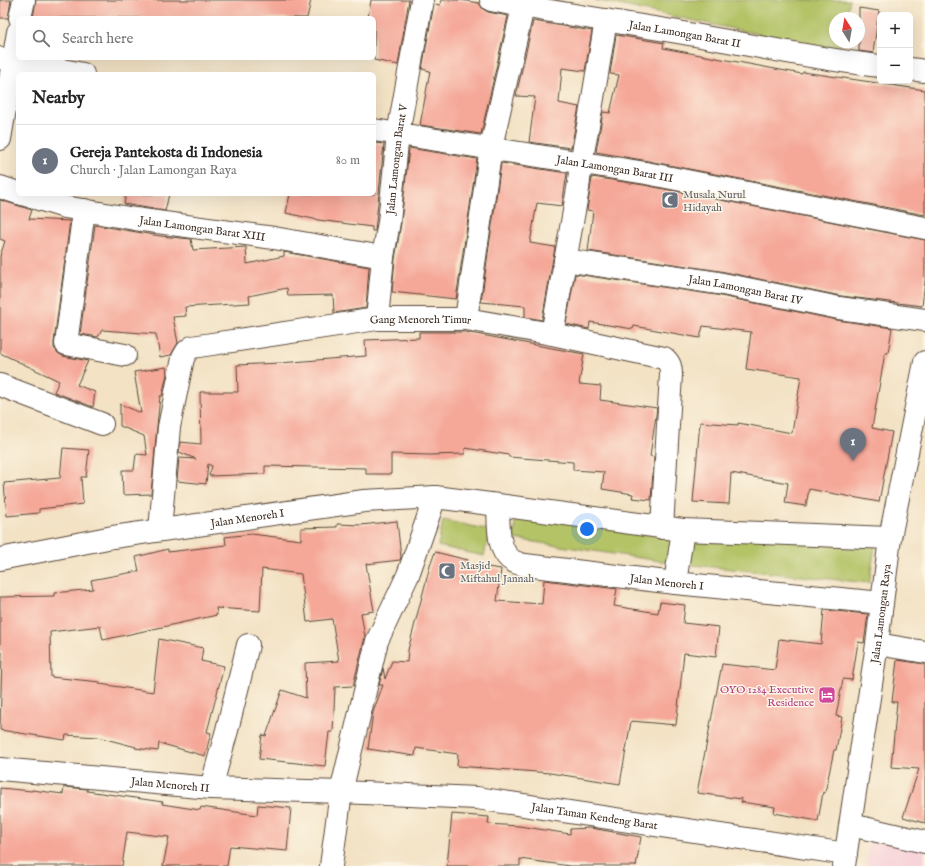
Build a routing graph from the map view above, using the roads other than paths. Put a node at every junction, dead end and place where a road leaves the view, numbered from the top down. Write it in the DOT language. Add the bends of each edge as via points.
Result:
graph roads {
  1 [pos="24,0"];
  2 [pos="422,0"];
  3 [pos="491,0"];
  4 [pos="523,7"];
  5 [pos="20,16"];
  6 [pos="606,20"];
  7 [pos="16,36"];
  8 [pos="6,59"];
  9 [pos="877,66"];
  10 [pos="913,69"];
  11 [pos="925,71"];
  12 [pos="73,72"];
  13 [pos="376,130"];
  14 [pos="398,134"];
  15 [pos="0,139"];
  16 [pos="491,148"];
  17 [pos="581,163"];
  18 [pos="0,187"];
  19 [pos="16,192"];
  20 [pos="29,196"];
  21 [pos="84,210"];
  22 [pos="925,228"];
  23 [pos="383,256"];
  24 [pos="565,260"];
  25 [pos="377,319"];
  26 [pos="466,319"];
  27 [pos="925,320"];
  28 [pos="552,334"];
  29 [pos="126,355"];
  30 [pos="925,362"];
  31 [pos="0,385"];
  32 [pos="102,424"];
  33 [pos="435,497"];
  34 [pos="498,504"];
  35 [pos="662,528"];
  36 [pos="160,530"];
  37 [pos="683,530"];
  38 [pos="890,538"];
  39 [pos="0,559"];
  40 [pos="675,583"];
  41 [pos="882,603"];
  42 [pos="877,644"];
  43 [pos="248,645"];
  44 [pos="925,652"];
  45 [pos="0,769"];
  46 [pos="211,788"];
  47 [pos="341,792"];
  48 [pos="851,825"];
  49 [pos="925,842"];
  50 [pos="845,860"];
  51 [pos="331,866"];
  1 -- 5 [label="street"];
  2 -- 14 [label="street, Jalan Lamongan Barat V"];
  3 -- 4 [label="street, Jalan Lamongan Barat II"];
  4 -- 6 [label="street, Jalan Lamongan Barat II"];
  4 -- 16 [label="street"];
  6 -- 9 [label="street, Jalan Lamongan Barat II" via="845,63"];
  6 -- 17 [label="street"];
  7 -- 8 [label="street"];
  8 -- 12 [label="street"];
  8 -- 15 [label="street"];
  10 -- 11 [label="street"];
  13 -- 14 [label="street, Jalan Lamongan Barat III"];
  14 -- 16 [label="street, Jalan Lamongan Barat III"];
  14 -- 23 [label="street, Jalan Lamongan Barat V"];
  16 -- 17 [label="street, Jalan Lamongan Barat III"];
  16 -- 26 [label="street"];
  17 -- 22 [label="street, Jalan Lamongan Barat III" via="646,173"];
  17 -- 24 [label="street"];
  18 -- 19 [label="street"];
  20 -- 21 [label="street, Jalan Lamongan Barat XIII"];
  21 -- 23 [label="street, Jalan Lamongan Barat XIII" via="135,220"];
  21 -- 29 [label="street" via="66,344"];
  23 -- 25 [label="street, Jalan Lamongan Barat V"];
  24 -- 27 [label="street, Jalan Lamongan Barat IV" via="718,283 839,308"];
  24 -- 28 [label="street"];
  25 -- 26 [label="street, Gang Menoreh Timur"];
  25 -- 36 [label="street, Gang Menoreh Timur" via="199,345 187,351 183,358 169,427"];
  26 -- 28 [label="street, Gang Menoreh Timur"];
  28 -- 35 [label="street, Gang Menoreh Timur" via="664,358 669,362 671,374"];
  30 -- 38 [label="street, Jalan Lamongan Raya"];
  31 -- 32 [label="street"];
  33 -- 34 [label="street, Jalan Menoreh I"];
  33 -- 36 [label="street, Jalan Menoreh I" via="364,501"];
  33 -- 47 [label="street" via="408,575 377,641"];
  34 -- 35 [label="street, Jalan Menoreh I"];
  34 -- 40 [label="street, Jalan Menoreh I" via="500,538 505,553 513,561 525,565"];
  35 -- 37 [label="street, Jalan Menoreh I"];
  36 -- 39 [label="street, Jalan Menoreh I"];
  37 -- 38 [label="street, Jalan Menoreh I"];
  37 -- 40 [label="street"];
  38 -- 41 [label="street, Jalan Lamongan Raya"];
  40 -- 41 [label="street, Jalan Menoreh I"];
  41 -- 42 [label="street, Jalan Lamongan Raya"];
  42 -- 44 [label="street"];
  42 -- 48 [label="street, Jalan Lamongan Raya"];
  43 -- 46 [label="street"];
  45 -- 46 [label="street, Jalan Menoreh II"];
  46 -- 47 [label="street, Jalan Menoreh II"];
  47 -- 50 [label="street, Jalan Taman Kendeng Barat" via="477,798"];
  47 -- 51 [label="street"];
  48 -- 49 [label="street"];
  48 -- 50 [label="street, Jalan Lamongan Raya"];
}
